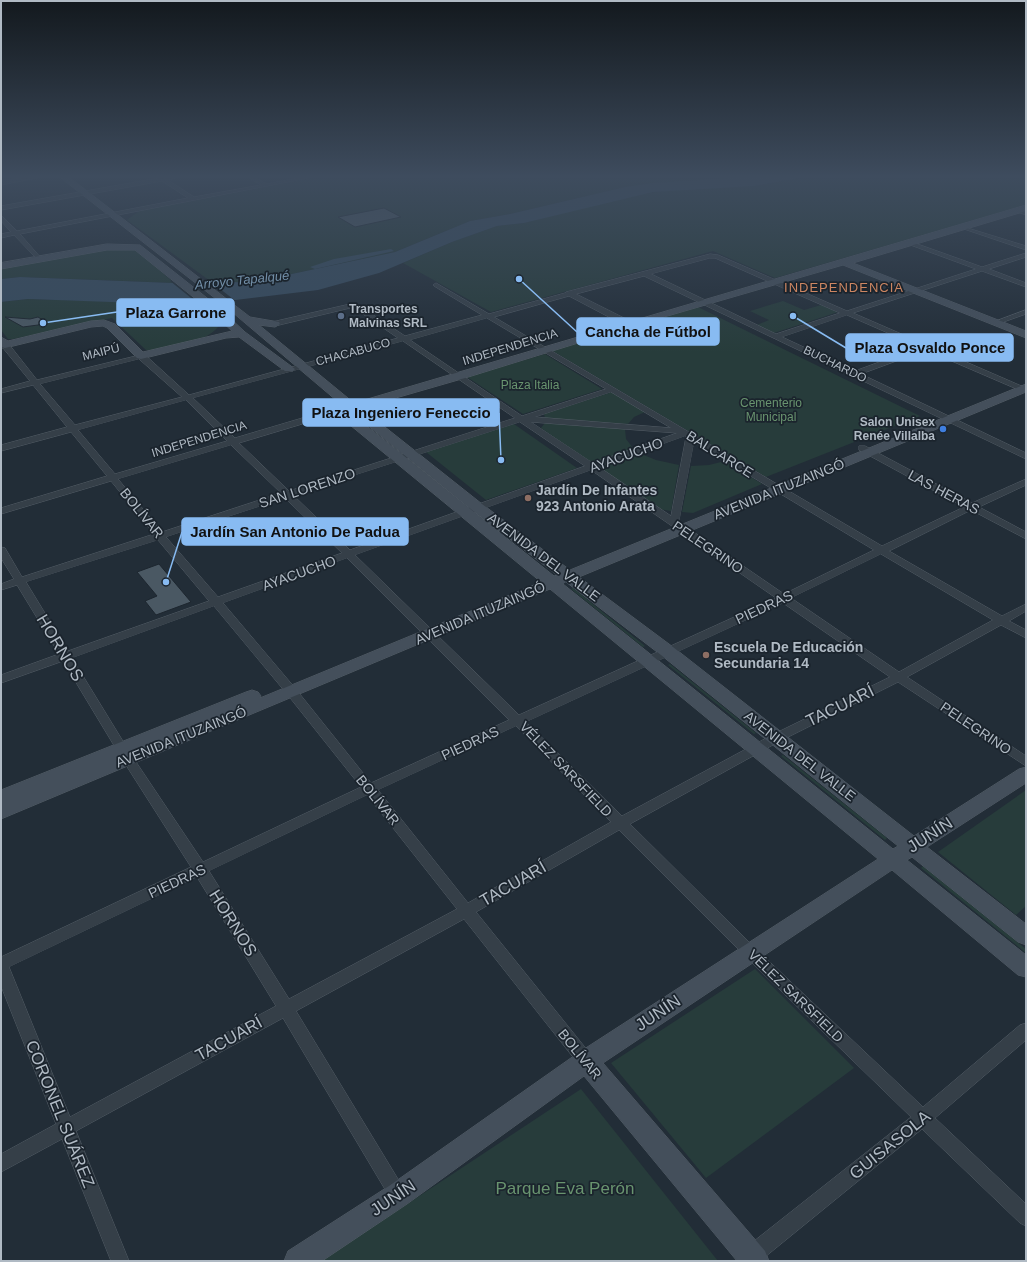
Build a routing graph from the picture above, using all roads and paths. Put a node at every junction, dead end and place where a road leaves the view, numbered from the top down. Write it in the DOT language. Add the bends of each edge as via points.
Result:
graph roads {
  1 [pos="19,236"];
  2 [pos="132,236"];
  3 [pos="930,236"];
  4 [pos="990,236"];
  5 [pos="127,239"];
  6 [pos="907,242"];
  7 [pos="107,248"];
  8 [pos="1026,248"];
  9 [pos="1026,256"];
  10 [pos="39,259"];
  11 [pos="843,262"];
  12 [pos="1,266"];
  13 [pos="982,270"];
  14 [pos="643,273"];
  15 [pos="185,277"];
  16 [pos="775,282"];
  17 [pos="436,285"];
  18 [pos="1026,285"];
  19 [pos="914,291"];
  20 [pos="568,293"];
  21 [pos="707,303"];
  22 [pos="220,305"];
  23 [pos="1026,312"];
  24 [pos="848,313"];
  25 [pos="489,316"];
  26 [pos="226,320"];
  27 [pos="249,320"];
  28 [pos="995,323"];
  29 [pos="275,324"];
  30 [pos="629,324"];
  31 [pos="241,334"];
  32 [pos="1026,335"];
  33 [pos="266,336"];
  34 [pos="776,336"];
  35 [pos="406,338"];
  36 [pos="207,339"];
  37 [pos="2,344"];
  38 [pos="925,348"];
  39 [pos="545,350"];
  40 [pos="141,356"];
  41 [pos="295,368"];
  42 [pos="854,374"];
  43 [pos="461,376"];
  44 [pos="35,382"];
  45 [pos="1023,387"];
  46 [pos="613,389"];
  47 [pos="1,391"];
  48 [pos="187,397"];
  49 [pos="352,406"];
  50 [pos="339,410"];
  51 [pos="946,417"];
  52 [pos="523,418"];
  53 [pos="72,428"];
  54 [pos="686,433"];
  55 [pos="233,442"];
  56 [pos="1,448"];
  57 [pos="865,450"];
  58 [pos="411,454"];
  59 [pos="1026,456"];
  60 [pos="398,458"];
  61 [pos="591,467"];
  62 [pos="113,478"];
  63 [pos="1026,482"];
  64 [pos="775,487"];
  65 [pos="287,495"];
  66 [pos="478,507"];
  67 [pos="971,507"];
  68 [pos="1,511"];
  69 [pos="464,512"];
  70 [pos="678,527"];
  71 [pos="160,536"];
  72 [pos="1026,536"];
  73 [pos="1,550"];
  74 [pos="883,550"];
  75 [pos="348,555"];
  76 [pos="556,576"];
  77 [pos="20,581"];
  78 [pos="1,587"];
  79 [pos="784,598"];
  80 [pos="215,603"];
  81 [pos="1026,607"];
  82 [pos="1001,620"];
  83 [pos="426,630"];
  84 [pos="1026,635"];
  85 [pos="667,651"];
  86 [pos="65,655"];
  87 [pos="647,660"];
  88 [pos="899,677"];
  89 [pos="1,679"];
  90 [pos="287,687"];
  91 [pos="519,721"];
  92 [pos="776,738"];
  93 [pos="757,749"];
  94 [pos="124,754"];
  95 [pos="1026,762"];
  96 [pos="1026,774"];
  97 [pos="369,789"];
  98 [pos="1,798"];
  99 [pos="1,812"];
  100 [pos="619,824"];
  101 [pos="912,846"];
  102 [pos="893,859"];
  103 [pos="200,870"];
  104 [pos="466,911"];
  105 [pos="1026,936"];
  106 [pos="750,952"];
  107 [pos="1,964"];
  108 [pos="1,967"];
  109 [pos="1026,968"];
  110 [pos="286,1008"];
  111 [pos="1026,1030"];
  112 [pos="586,1061"];
  113 [pos="923,1118"];
  114 [pos="66,1128"];
  115 [pos="1,1163"];
  116 [pos="398,1195"];
  117 [pos="1026,1217"];
  118 [pos="753,1258"];
  119 [pos="120,1261"];
  120 [pos="298,1261"];
  1 -- 10 [label="street"];
  2 -- 15 [label="main road, AVENIDA DEL VALLE"];
  3 -- 6 [label="main road, INDEPENDENCIA"];
  4 -- 8 [label="street"];
  5 -- 7 [label="main road"];
  6 -- 11 [label="main road, INDEPENDENCIA"];
  6 -- 13 [label="street"];
  7 -- 10 [label="main road"];
  7 -- 15 [label="main road, AVENIDA DEL VALLE" via="137,247"];
  9 -- 13 [label="street"];
  10 -- 12 [label="main road"];
  11 -- 16 [label="main road, INDEPENDENCIA"];
  11 -- 19 [label="main road"];
  13 -- 18 [label="street"];
  13 -- 19 [label="street"];
  14 -- 16 [label="street, CHACABUCO" via="705,256 716,256"];
  14 -- 20 [label="street, CHACABUCO"];
  14 -- 21 [label="street, BUCHARDO"];
  15 -- 22 [label="main road, AVENIDA DEL VALLE"];
  15 -- 22 [label="main road, AVENIDA DEL VALLE"];
  16 -- 21 [label="main road, INDEPENDENCIA"];
  16 -- 24 [label="street"];
  17 -- 25 [label="street, BALCARCE"];
  19 -- 24 [label="street"];
  19 -- 28 [label="main road"];
  20 -- 25 [label="street, CHACABUCO"];
  20 -- 30 [label="street"];
  21 -- 30 [label="main road, INDEPENDENCIA"];
  21 -- 34 [label="street, BUCHARDO"];
  22 -- 26 [label="main road, AVENIDA DEL VALLE"];
  22 -- 27 [label="main road, AVENIDA DEL VALLE"];
  22 -- 41 [label="main road, AVENIDA DEL VALLE"];
  23 -- 28 [label="street"];
  24 -- 34 [label="street"];
  24 -- 38 [label="street"];
  25 -- 35 [label="street, CHACABUCO"];
  25 -- 39 [label="street, BALCARCE"];
  26 -- 31 [label="main road, AVENIDA DEL VALLE"];
  26 -- 36 [label="main road" via="221,328"];
  27 -- 29 [label="main road"];
  27 -- 33 [label="main road, AVENIDA DEL VALLE"];
  28 -- 32 [label="main road"];
  29 -- 33 [label="main road" via="266,329"];
  29 -- 35 [label="street, PELEGRINO" via="350,306 359,308"];
  30 -- 39 [label="main road, INDEPENDENCIA"];
  31 -- 36 [label="main road, MAIPÚ"];
  31 -- 41 [label="main road, AVENIDA DEL VALLE"];
  33 -- 41 [label="main road, AVENIDA DEL VALLE"];
  34 -- 42 [label="street, BUCHARDO"];
  35 -- 41 [label="street, CHACABUCO"];
  35 -- 43 [label="street, PELEGRINO"];
  36 -- 40 [label="main road, MAIPÚ"];
  37 -- 40 [label="main road, VÉLEZ SARSFIELD" via="104,323 111,326"];
  37 -- 44 [label="street, BOLÍVAR"];
  38 -- 42 [label="street"];
  38 -- 45 [label="street"];
  39 -- 43 [label="main road, INDEPENDENCIA"];
  39 -- 46 [label="street, BALCARCE"];
  40 -- 44 [label="street, MAIPÚ"];
  40 -- 48 [label="street, VÉLEZ SARSFIELD"];
  41 -- 48 [label="street, CHACABUCO"];
  41 -- 49 [label="main road, AVENIDA DEL VALLE"];
  41 -- 50 [label="main road, AVENIDA DEL VALLE"];
  42 -- 51 [label="street, BUCHARDO"];
  43 -- 49 [label="main road, INDEPENDENCIA"];
  43 -- 52 [label="street, PELEGRINO"];
  44 -- 47 [label="street, MAIPÚ"];
  44 -- 53 [label="street, BOLÍVAR"];
  45 -- 51 [label="main road, AVENIDA ITUZAINGÓ"];
  46 -- 52 [label="street, SAN LORENZO"];
  46 -- 54 [label="street, BALCARCE"];
  48 -- 53 [label="street, CHACABUCO"];
  48 -- 55 [label="street, VÉLEZ SARSFIELD"];
  49 -- 50 [label="main road, INDEPENDENCIA"];
  49 -- 58 [label="main road, AVENIDA DEL VALLE"];
  50 -- 55 [label="street, INDEPENDENCIA"];
  50 -- 60 [label="main road, AVENIDA DEL VALLE"];
  51 -- 57 [label="main road, AVENIDA ITUZAINGÓ"];
  51 -- 59 [label="street, BUCHARDO"];
  52 -- 54 [label="street"];
  52 -- 58 [label="street, SAN LORENZO"];
  52 -- 61 [label="street, PELEGRINO"];
  53 -- 56 [label="street, CHACABUCO"];
  53 -- 62 [label="street, BOLÍVAR"];
  54 -- 61 [label="street, AYACUCHO"];
  54 -- 64 [label="street, BALCARCE"];
  54 -- 70 [label="street"];
  55 -- 62 [label="street, INDEPENDENCIA"];
  55 -- 65 [label="street, VÉLEZ SARSFIELD"];
  57 -- 64 [label="main road, AVENIDA ITUZAINGÓ"];
  57 -- 67 [label="street, LAS HERAS"];
  58 -- 60 [label="street, SAN LORENZO"];
  58 -- 66 [label="main road, AVENIDA DEL VALLE"];
  60 -- 65 [label="street, SAN LORENZO"];
  60 -- 69 [label="main road, AVENIDA DEL VALLE"];
  61 -- 66 [label="street, AYACUCHO"];
  61 -- 70 [label="street, PELEGRINO"];
  62 -- 68 [label="street, INDEPENDENCIA"];
  62 -- 71 [label="street, BOLÍVAR"];
  63 -- 67 [label="street, PIEDRAS"];
  64 -- 70 [label="main road, AVENIDA ITUZAINGÓ"];
  64 -- 74 [label="street, BALCARCE"];
  65 -- 71 [label="street, SAN LORENZO"];
  65 -- 75 [label="street, VÉLEZ SARSFIELD"];
  66 -- 69 [label="street, AYACUCHO"];
  66 -- 76 [label="main road, AVENIDA DEL VALLE"];
  67 -- 72 [label="street, LAS HERAS"];
  67 -- 74 [label="street, PIEDRAS"];
  69 -- 75 [label="street, AYACUCHO"];
  69 -- 76 [label="main road, AVENIDA DEL VALLE"];
  70 -- 76 [label="main road, AVENIDA ITUZAINGÓ"];
  70 -- 79 [label="street, PELEGRINO"];
  71 -- 77 [label="street, SAN LORENZO"];
  71 -- 80 [label="street, BOLÍVAR"];
  73 -- 77 [label="street, HORNOS"];
  74 -- 79 [label="street, PIEDRAS"];
  74 -- 82 [label="street, BALCARCE"];
  75 -- 80 [label="street, AYACUCHO"];
  75 -- 83 [label="street, VÉLEZ SARSFIELD"];
  76 -- 83 [label="main road, AVENIDA ITUZAINGÓ"];
  76 -- 85 [label="main road, AVENIDA DEL VALLE"];
  76 -- 87 [label="main road, AVENIDA DEL VALLE"];
  77 -- 78 [label="street, SAN LORENZO"];
  77 -- 86 [label="street, HORNOS"];
  79 -- 85 [label="street, PIEDRAS"];
  79 -- 88 [label="street, PELEGRINO"];
  80 -- 86 [label="street, AYACUCHO"];
  80 -- 90 [label="street, BOLÍVAR"];
  81 -- 82 [label="street, TACUARÍ"];
  82 -- 84 [label="street, BALCARCE"];
  82 -- 88 [label="street, TACUARÍ"];
  83 -- 90 [label="main road, AVENIDA ITUZAINGÓ"];
  83 -- 91 [label="street, VÉLEZ SARSFIELD"];
  85 -- 87 [label="street, PIEDRAS"];
  85 -- 92 [label="main road, AVENIDA DEL VALLE"];
  86 -- 89 [label="street, AYACUCHO"];
  86 -- 94 [label="street, HORNOS"];
  87 -- 91 [label="street, PIEDRAS"];
  87 -- 93 [label="main road, AVENIDA DEL VALLE"];
  88 -- 92 [label="street, TACUARÍ"];
  88 -- 95 [label="street, PELEGRINO"];
  90 -- 94 [label="main road, AVENIDA ITUZAINGÓ"];
  90 -- 97 [label="street, BOLÍVAR"];
  91 -- 97 [label="street, PIEDRAS"];
  91 -- 100 [label="street, VÉLEZ SARSFIELD"];
  92 -- 93 [label="street, TACUARÍ"];
  92 -- 101 [label="main road, AVENIDA DEL VALLE"];
  93 -- 100 [label="street, TACUARÍ"];
  93 -- 102 [label="main road, AVENIDA DEL VALLE"];
  94 -- 98 [label="main road, AVENIDA ITUZAINGÓ"];
  94 -- 99 [label="main road, AVENIDA ITUZAINGÓ"];
  94 -- 103 [label="street, HORNOS"];
  96 -- 101 [label="main road, JUNÍN"];
  97 -- 103 [label="street, PIEDRAS"];
  97 -- 104 [label="street, BOLÍVAR"];
  100 -- 104 [label="street, TACUARÍ"];
  100 -- 106 [label="street, VÉLEZ SARSFIELD"];
  101 -- 102 [label="main road, JUNÍN"];
  101 -- 105 [label="main road, AVENIDA DEL VALLE"];
  102 -- 106 [label="main road, JUNÍN"];
  102 -- 109 [label="main road, AVENIDA DEL VALLE"];
  103 -- 107 [label="street, PIEDRAS"];
  103 -- 110 [label="street, HORNOS"];
  104 -- 110 [label="street, TACUARÍ"];
  104 -- 112 [label="street, BOLÍVAR"];
  106 -- 112 [label="main road, JUNÍN"];
  106 -- 113 [label="street, VÉLEZ SARSFIELD"];
  108 -- 114 [label="street, CORONEL SUÁREZ"];
  110 -- 114 [label="street, TACUARÍ"];
  110 -- 116 [label="street, HORNOS"];
  111 -- 113 [label="street, GUISASOLA"];
  112 -- 116 [label="main road, JUNÍN"];
  112 -- 118 [label="main road, BOLÍVAR"];
  113 -- 117 [label="street, VÉLEZ SARSFIELD"];
  113 -- 118 [label="street, GUISASOLA"];
  114 -- 115 [label="street, TACUARÍ"];
  114 -- 119 [label="street, CORONEL SUÁREZ"];
  116 -- 120 [label="main road, JUNÍN"];
}
